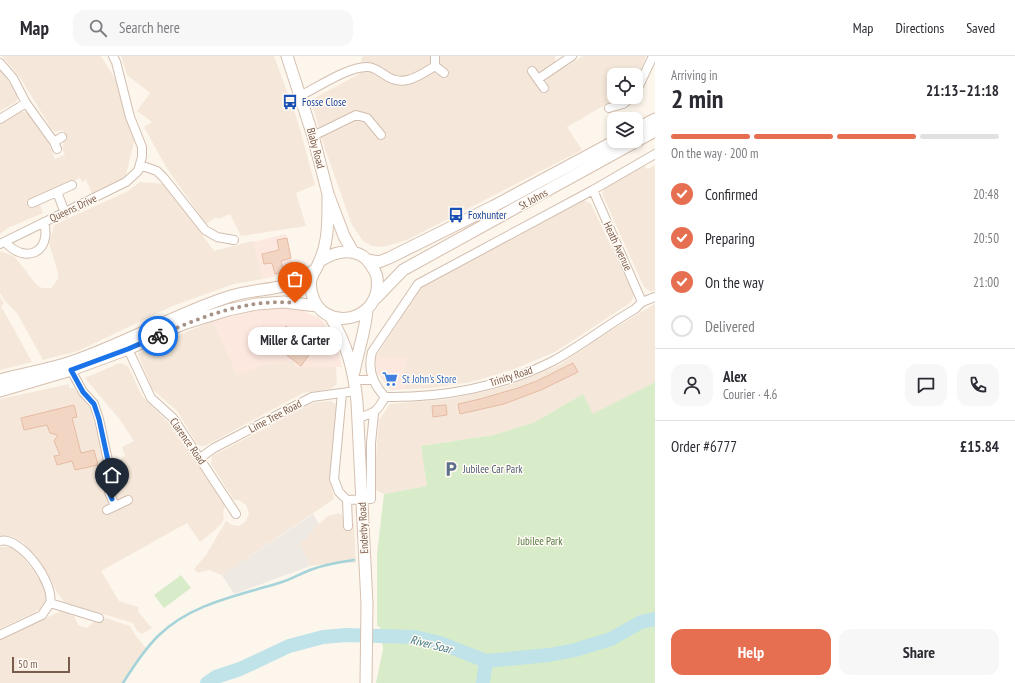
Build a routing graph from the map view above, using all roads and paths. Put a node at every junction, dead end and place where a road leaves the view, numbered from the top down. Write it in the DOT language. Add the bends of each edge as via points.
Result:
graph roads {
  1 [pos="113,56"];
  2 [pos="287,56"];
  3 [pos="572,56"];
  4 [pos="653,56"];
  5 [pos="435,57"];
  6 [pos="560,59"];
  7 [pos="0,63"];
  8 [pos="435,66"];
  9 [pos="532,71"];
  10 [pos="444,73"];
  11 [pos="643,77"];
  12 [pos="538,79"];
  13 [pos="544,88"];
  14 [pos="300,96"];
  15 [pos="26,103"];
  16 [pos="615,104"];
  17 [pos="609,108"];
  18 [pos="0,119"];
  19 [pos="655,119"];
  20 [pos="643,125"];
  21 [pos="655,131"];
  22 [pos="381,135"];
  23 [pos="313,136"];
  24 [pos="62,137"];
  25 [pos="607,145"];
  26 [pos="655,154"];
  27 [pos="140,165"];
  28 [pos="72,185"];
  29 [pos="593,190"];
  30 [pos="56,192"];
  31 [pos="328,194"];
  32 [pos="32,203"];
  33 [pos="65,213"];
  34 [pos="44,222"];
  35 [pos="234,240"];
  36 [pos="3,243"];
  37 [pos="353,252"];
  38 [pos="320,260"];
  39 [pos="367,260"];
  40 [pos="313,271"];
  41 [pos="655,297"];
  42 [pos="376,298"];
  43 [pos="642,302"];
  44 [pos="317,306"];
  45 [pos="367,310"];
  46 [pos="330,316"];
  47 [pos="128,349"];
  48 [pos="71,370"];
  49 [pos="354,377"];
  50 [pos="0,380"];
  51 [pos="371,380"];
  52 [pos="0,391"];
  53 [pos="356,392"];
  54 [pos="342,393"];
  55 [pos="385,397"];
  56 [pos="374,413"];
  57 [pos="358,418"];
  58 [pos="200,458"];
  59 [pos="128,500"];
  60 [pos="347,500"];
  61 [pos="361,500"];
  62 [pos="115,506"];
  63 [pos="107,510"];
  64 [pos="236,514"];
  65 [pos="348,526"];
  66 [pos="0,541"];
  67 [pos="50,603"];
  68 [pos="98,618"];
  69 [pos="0,635"];
  70 [pos="366,683"];
  1 -- 27 [label="street" via="130,116 142,147"];
  2 -- 14 [label="main road, Blaby Road"];
  3 -- 6 [label="street"];
  4 -- 11 [label="street"];
  5 -- 8 [label="street"];
  6 -- 12 [label="street"];
  7 -- 15 [label="street" via="13,78"];
  8 -- 10 [label="street"];
  8 -- 14 [label="street" via="413,79 401,82 392,80 370,67 357,68"];
  9 -- 12 [label="street"];
  12 -- 13 [label="street"];
  14 -- 23 [label="main road, Blaby Road"];
  15 -- 18 [label="street"];
  15 -- 24 [label="street" via="55,146"];
  16 -- 17 [label="street"];
  19 -- 20 [label="main road"];
  21 -- 42 [label="main road, St Johns" via="403,270"];
  22 -- 23 [label="street" via="367,118 356,115"];
  23 -- 31 [label="main road, Blaby Road"];
  25 -- 39 [label="main road, St Johns" via="494,206 389,258 379,262"];
  26 -- 29 [label="street"];
  27 -- 33 [label="street, Queens Drive" via="138,171 126,182"];
  27 -- 35 [label="street" via="157,171 164,178 205,230"];
  28 -- 30 [label="street"];
  29 -- 43 [label="street, Heath Avenue"];
  29 -- 51 [label="street" via="418,284 372,352"];
  30 -- 32 [label="street"];
  30 -- 33 [label="street"];
  31 -- 37 [label="main road, Blaby Road"];
  31 -- 38 [label="main road, Blaby Road" via="327,229"];
  33 -- 34 [label="street, Queens Drive"];
  34 -- 36 [label="street, Queens Drive"];
  34 -- 36 [label="street" via="45,238 36,252 21,254"];
  37 -- 38 [label="main road" via="342,251"];
  37 -- 39 [label="main road"];
  38 -- 40 [label="main road"];
  39 -- 42 [label="main road" via="377,275"];
  40 -- 44 [label="main road" via="310,283"];
  40 -- 50 [label="main road" via="300,281 283,287 230,296 181,314 124,341 68,363"];
  41 -- 43 [label="street, Trinity Road"];
  42 -- 45 [label="main road"];
  43 -- 55 [label="street, Trinity Road" via="570,351 519,375 467,390"];
  44 -- 46 [label="main road"];
  44 -- 47 [label="main road" via="284,302 228,310 183,324"];
  45 -- 46 [label="main road" via="355,317 343,319"];
  45 -- 49 [label="main road, Enderby Road" via="365,332 359,345"];
  46 -- 49 [label="main road, Enderby Road" via="339,331"];
  47 -- 48 [label="main road"];
  47 -- 58 [label="street, Clarence Road" via="151,398 173,418"];
  48 -- 52 [label="main road"];
  48 -- 62 [label="street" via="83,392 94,404 99,419 110,470 109,492"];
  49 -- 51 [label="street"];
  49 -- 53 [label="main road, Enderby Road"];
  51 -- 55 [label="street"];
  53 -- 54 [label="street, Lime Tree Road"];
  53 -- 57 [label="main road, Enderby Road"];
  54 -- 58 [label="street, Lime Tree Road" via="312,397 214,448"];
  54 -- 60 [label="street" via="334,479 339,492"];
  55 -- 56 [label="street"];
  56 -- 57 [label="street"];
  56 -- 61 [label="street" via="371,499"];
  57 -- 61 [label="main road, Enderby Road"];
  58 -- 64 [label="street, Clarence Road"];
  59 -- 62 [label="street"];
  60 -- 61 [label="street"];
  60 -- 65 [label="street"];
  61 -- 70 [label="main road, Enderby Road" via="367,604"];
  62 -- 63 [label="street"];
  66 -- 67 [label="street" via="11,542 22,549 47,582 51,593"];
  67 -- 68 [label="street"];
  67 -- 69 [label="street" via="42,615"];
}
